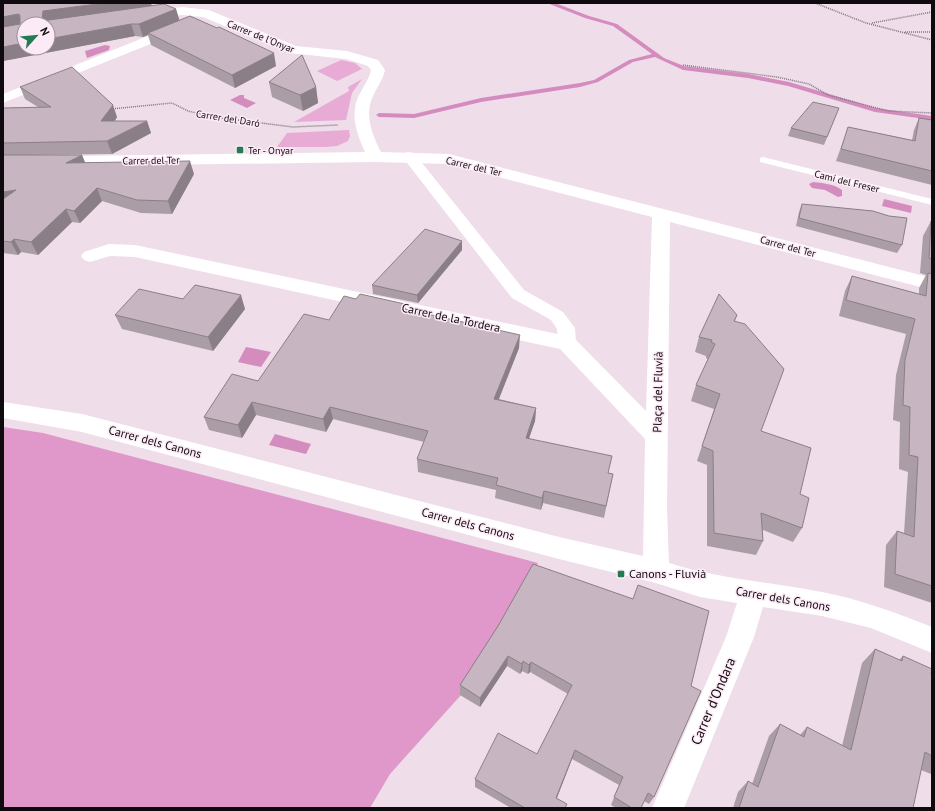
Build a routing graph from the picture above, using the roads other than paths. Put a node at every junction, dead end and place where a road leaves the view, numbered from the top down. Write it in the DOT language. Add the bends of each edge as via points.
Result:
graph roads {
  1 [pos="211,15"];
  2 [pos="137,17"];
  3 [pos="3,98"];
  4 [pos="375,156"];
  5 [pos="409,156"];
  6 [pos="763,160"];
  7 [pos="3,162"];
  8 [pos="932,202"];
  9 [pos="661,213"];
  10 [pos="90,256"];
  11 [pos="932,284"];
  12 [pos="567,343"];
  13 [pos="3,410"];
  14 [pos="657,437"];
  15 [pos="656,571"];
  16 [pos="754,593"];
  17 [pos="932,640"];
  18 [pos="668,808"];
  1 -- 2 [label="street, Carrer de l'Onyar" via="182,11"];
  1 -- 3 [label="street"];
  1 -- 4 [label="street, Carrer de l'Onyar" via="294,50 347,55 373,63 378,70 376,80 365,97 361,124"];
  4 -- 5 [label="street, Carrer del Ter"];
  4 -- 7 [label="street, Carrer del Ter"];
  5 -- 9 [label="street, Carrer del Ter" via="449,159"];
  5 -- 12 [label="street" via="518,294 556,316 566,328"];
  6 -- 8 [label="lane, Camí del Freser"];
  9 -- 11 [label="street, Carrer del Ter"];
  9 -- 14 [label="street, Plaça del Fluvià"];
  10 -- 12 [label="street, Carrer de la Tordera" via="109,250 135,251"];
  12 -- 14 [label="street"];
  13 -- 15 [label="street, Carrer dels Canons" via="82,423"];
  14 -- 15 [label="street, Plaça del Fluvià"];
  15 -- 16 [label="street, Carrer dels Canons" via="700,585"];
  16 -- 17 [label="street, Carrer dels Canons" via="822,604 872,616"];
  16 -- 18 [label="street, Carrer d'Ondara" via="740,637"];
}
